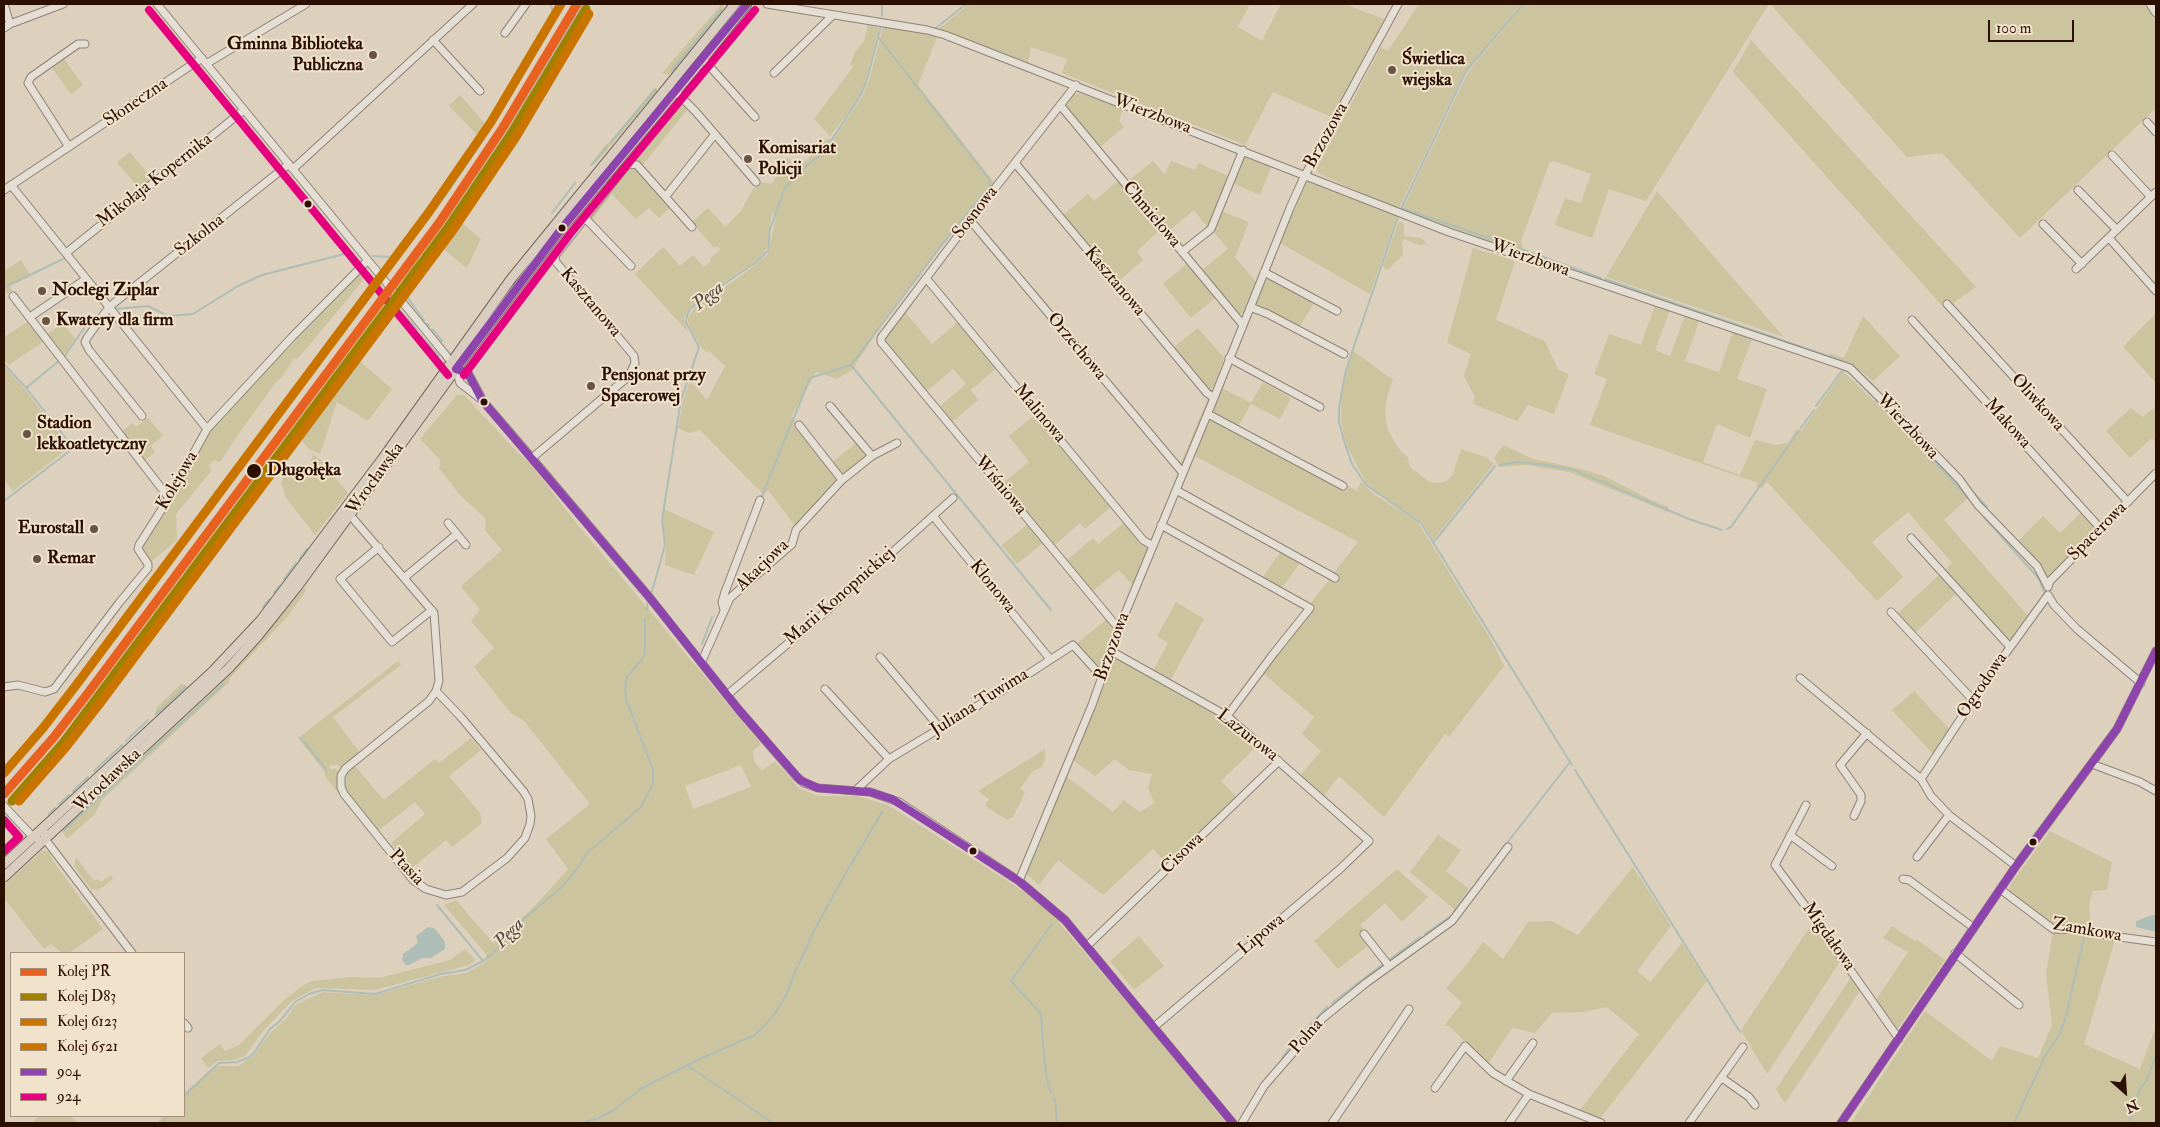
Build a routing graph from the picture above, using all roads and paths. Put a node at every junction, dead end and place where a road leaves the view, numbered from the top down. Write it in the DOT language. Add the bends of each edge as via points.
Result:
graph roads {
  1 [pos="4,4"];
  2 [pos="63,4"];
  3 [pos="157,4"];
  4 [pos="306,4"];
  5 [pos="473,4"];
  6 [pos="526,4"];
  7 [pos="735,4"];
  8 [pos="747,4"];
  9 [pos="767,4"];
  10 [pos="1398,4"];
  11 [pos="2150,4"];
  12 [pos="2156,13"];
  13 [pos="833,15"];
  14 [pos="7,26"];
  15 [pos="505,33"];
  16 [pos="433,40"];
  17 [pos="85,44"];
  18 [pos="703,60"];
  19 [pos="204,61"];
  20 [pos="774,73"];
  21 [pos="669,85"];
  22 [pos="1076,85"];
  23 [pos="480,91"];
  24 [pos="677,91"];
  25 [pos="1060,105"];
  26 [pos="244,110"];
  27 [pos="755,117"];
  28 [pos="2147,122"];
  29 [pos="2156,132"];
  30 [pos="715,134"];
  31 [pos="69,147"];
  32 [pos="1243,150"];
  33 [pos="2112,156"];
  34 [pos="1015,163"];
  35 [pos="291,166"];
  36 [pos="1306,175"];
  37 [pos="756,182"];
  38 [pos="11,185"];
  39 [pos="4,190"];
  40 [pos="2078,190"];
  41 [pos="2154,195"];
  42 [pos="666,196"];
  43 [pos="585,218"];
  44 [pos="970,220"];
  45 [pos="2044,224"];
  46 [pos="692,227"];
  47 [pos="2116,230"];
  48 [pos="2109,238"];
  49 [pos="1182,252"];
  50 [pos="66,253"];
  51 [pos="367,261"];
  52 [pos="632,266"];
  53 [pos="1264,272"];
  54 [pos="926,278"];
  55 [pos="86,279"];
  56 [pos="2156,291"];
  57 [pos="14,296"];
  58 [pos="1947,304"];
  59 [pos="109,307"];
  60 [pos="1250,307"];
  61 [pos="1337,311"];
  62 [pos="30,317"];
  63 [pos="1912,320"];
  64 [pos="1242,325"];
  65 [pos="882,344"];
  66 [pos="1344,354"];
  67 [pos="1229,358"];
  68 [pos="453,365"];
  69 [pos="1214,398"];
  70 [pos="482,400"];
  71 [pos="830,406"];
  72 [pos="1320,407"];
  73 [pos="1208,414"];
  74 [pos="142,416"];
  75 [pos="799,425"];
  76 [pos="207,430"];
  77 [pos="897,443"];
  78 [pos="872,456"];
  79 [pos="532,458"];
  80 [pos="1183,473"];
  81 [pos="2156,473"];
  82 [pos="842,480"];
  83 [pos="1343,486"];
  84 [pos="1176,490"];
  85 [pos="169,498"];
  86 [pos="953,498"];
  87 [pos="760,500"];
  88 [pos="2128,502"];
  89 [pos="350,515"];
  90 [pos="934,516"];
  91 [pos="448,523"];
  92 [pos="1161,525"];
  93 [pos="2100,529"];
  94 [pos="457,534"];
  95 [pos="1910,538"];
  96 [pos="466,545"];
  97 [pos="1153,546"];
  98 [pos="379,547"];
  99 [pos="404,577"];
  100 [pos="1335,578"];
  101 [pos="2048,586"];
  102 [pos="2048,595"];
  103 [pos="432,610"];
  104 [pos="724,611"];
  105 [pos="1890,612"];
  106 [pos="1120,626"];
  107 [pos="2010,647"];
  108 [pos="1111,651"];
  109 [pos="2156,652"];
  110 [pos="880,657"];
  111 [pos="1050,659"];
  112 [pos="701,663"];
  113 [pos="1102,677"];
  114 [pos="1800,678"];
  115 [pos="2141,683"];
  116 [pos="4,687"];
  117 [pos="825,689"];
  118 [pos="436,691"];
  119 [pos="727,695"];
  120 [pos="1973,700"];
  121 [pos="1227,716"];
  122 [pos="940,728"];
  123 [pos="1867,733"];
  124 [pos="889,759"];
  125 [pos="1279,761"];
  126 [pos="2092,764"];
  127 [pos="1921,779"];
  128 [pos="855,791"];
  129 [pos="2156,791"];
  130 [pos="1806,805"];
  131 [pos="4,806"];
  132 [pos="1949,815"];
  133 [pos="1854,816"];
  134 [pos="43,828"];
  135 [pos="1790,835"];
  136 [pos="33,837"];
  137 [pos="45,839"];
  138 [pos="1369,841"];
  139 [pos="1508,848"];
  140 [pos="1917,857"];
  141 [pos="4,864"];
  142 [pos="1832,866"];
  143 [pos="2016,866"];
  144 [pos="4,877"];
  145 [pos="1903,879"];
  146 [pos="1020,881"];
  147 [pos="2000,890"];
  148 [pos="1974,928"];
  149 [pos="1364,934"];
  150 [pos="2156,942"];
  151 [pos="1087,946"];
  152 [pos="131,952"];
  153 [pos="1955,953"];
  154 [pos="1389,966"];
  155 [pos="2019,1005"];
  156 [pos="1409,1009"];
  157 [pos="1154,1027"];
  158 [pos="1900,1038"];
  159 [pos="1533,1043"];
  160 [pos="1743,1047"];
  161 [pos="1722,1078"];
  162 [pos="1506,1081"];
  163 [pos="1434,1088"];
  164 [pos="1528,1094"];
  165 [pos="1754,1104"];
  166 [pos="1591,1121"];
  167 [pos="1233,1123"];
  168 [pos="1242,1123"];
  169 [pos="1332,1123"];
  170 [pos="1509,1123"];
  171 [pos="1601,1123"];
  172 [pos="1689,1123"];
  173 [pos="1841,1123"];
  1 -- 14 [label="street"];
  2 -- 14 [label="street"];
  3 -- 19 [label="street"];
  4 -- 19 [label="street, Słoneczna"];
  5 -- 16 [label="street, Szkolna"];
  6 -- 15 [label="street"];
  7 -- 21 [label="main road, Wrocławska"];
  8 -- 18 [label="main road, Wrocławska"];
  9 -- 13 [label="street, Wierzbowa"];
  10 -- 36 [label="street, Brzozowa"];
  11 -- 12 [label="street"];
  13 -- 20 [label="street"];
  13 -- 22 [label="street, Wierzbowa" via="938,33"];
  16 -- 23 [label="street"];
  16 -- 35 [label="street, Szkolna"];
  17 -- 31 [label="street" via="70,49 31,77 28,83"];
  18 -- 24 [label="main road, Wrocławska"];
  18 -- 27 [label="street"];
  19 -- 26 [label="street"];
  19 -- 31 [label="street, Słoneczna"];
  21 -- 24 [label="street"];
  21 -- 68 [label="main road, Wrocławska" via="553,225"];
  22 -- 25 [label="street, Sosnowa"];
  22 -- 32 [label="street, Wierzbowa"];
  24 -- 30 [label="street"];
  24 -- 68 [label="main road, Wrocławska"];
  25 -- 34 [label="street, Sosnowa"];
  25 -- 49 [label="street, Chmielowa"];
  26 -- 35 [label="street"];
  26 -- 50 [label="street, Mikołaja Kopernika"];
  28 -- 29 [label="street"];
  30 -- 37 [label="street"];
  30 -- 42 [label="street"];
  31 -- 38 [label="street, Słoneczna"];
  32 -- 36 [label="street, Wierzbowa"];
  32 -- 49 [label="street" via="1211,228"];
  33 -- 41 [label="street"];
  34 -- 44 [label="street, Sosnowa"];
  34 -- 69 [label="street, Kasztanowa"];
  35 -- 51 [label="street"];
  35 -- 59 [label="street, Szkolna"];
  36 -- 53 [label="street, Brzozowa"];
  36 -- 101 [label="street, Wierzbowa" via="1449,232 1850,368 1958,479 2036,566"];
  38 -- 39 [label="street, Słoneczna"];
  38 -- 50 [label="street"];
  40 -- 47 [label="street"];
  41 -- 47 [label="street"];
  42 -- 43 [label="street, Kasztanowa" via="637,165 631,164 626,166"];
  42 -- 46 [label="street"];
  43 -- 52 [label="street"];
  43 -- 79 [label="street, Kasztanowa" via="555,259 634,356 635,363 629,376"];
  44 -- 54 [label="street, Sosnowa"];
  44 -- 80 [label="street, Orzechowa"];
  45 -- 48 [label="street" via="2079,267"];
  47 -- 48 [label="street"];
  48 -- 56 [label="street"];
  49 -- 64 [label="street, Chmielowa"];
  50 -- 55 [label="street"];
  51 -- 68 [label="street"];
  51 -- 76 [label="street, Kolejowa" via="294,334"];
  53 -- 60 [label="street, Brzozowa"];
  53 -- 61 [label="street"];
  54 -- 65 [label="street, Sosnowa" via="881,338"];
  54 -- 97 [label="street, Malinowa" via="1143,540"];
  55 -- 59 [label="street"];
  55 -- 62 [label="street"];
  57 -- 62 [label="street"];
  58 -- 88 [label="street, Oliwkowa"];
  59 -- 74 [label="street, Szkolna" via="86,338 86,345"];
  59 -- 76 [label="street"];
  60 -- 64 [label="street, Brzozowa"];
  60 -- 66 [label="street"];
  62 -- 85 [label="street"];
  63 -- 93 [label="street, Makowa"];
  64 -- 67 [label="street, Brzozowa"];
  65 -- 106 [label="street, Wiśniowa" via="1114,623"];
  67 -- 69 [label="street, Brzozowa"];
  67 -- 72 [label="street"];
  68 -- 70 [label="street" via="468,374"];
  68 -- 70 [label="street" via="460,383"];
  68 -- 89 [label="main road, Wrocławska"];
  68 -- 134 [label="main road, Wrocławska" via="245,639"];
  69 -- 73 [label="street, Brzozowa"];
  70 -- 79 [label="street"];
  71 -- 78 [label="street"];
  73 -- 80 [label="street, Brzozowa"];
  73 -- 83 [label="street"];
  75 -- 82 [label="street"];
  76 -- 85 [label="street, Kolejowa"];
  77 -- 78 [label="street, Akacjowa"];
  78 -- 82 [label="street, Akacjowa"];
  79 -- 112 [label="street"];
  80 -- 84 [label="street, Brzozowa"];
  81 -- 88 [label="street, Spacerowa"];
  82 -- 104 [label="street, Akacjowa" via="796,530 792,544 730,598"];
  84 -- 92 [label="street, Brzozowa"];
  84 -- 100 [label="street"];
  85 -- 116 [label="street, Kolejowa" via="139,545 148,568 54,689 45,692 18,685"];
  86 -- 90 [label="street, Marii Konopnickiej"];
  87 -- 104 [label="street" via="725,592"];
  88 -- 93 [label="street, Spacerowa"];
  89 -- 98 [label="street"];
  89 -- 137 [label="main road, Wrocławska" via="257,637 228,669"];
  90 -- 111 [label="street, Klonowa"];
  90 -- 119 [label="street, Marii Konopnickiej"];
  91 -- 94 [label="street"];
  92 -- 97 [label="street, Brzozowa"];
  92 -- 121 [label="street" via="1310,608"];
  93 -- 101 [label="street, Spacerowa"];
  94 -- 96 [label="street"];
  94 -- 99 [label="street"];
  95 -- 107 [label="street"];
  97 -- 106 [label="street, Brzozowa"];
  98 -- 99 [label="street"];
  98 -- 103 [label="street" via="340,579 392,642"];
  99 -- 103 [label="street"];
  101 -- 102 [label="street"];
  102 -- 107 [label="street, Ogrodowa"];
  102 -- 115 [label="street" via="2077,629"];
  103 -- 118 [label="street" via="439,682"];
  104 -- 112 [label="street, Akacjowa"];
  105 -- 120 [label="street"];
  106 -- 108 [label="street, Brzozowa"];
  107 -- 120 [label="street, Ogrodowa"];
  108 -- 113 [label="street, Brzozowa"];
  108 -- 121 [label="street, Lazurowa"];
  109 -- 115 [label="street"];
  110 -- 122 [label="street"];
  111 -- 113 [label="street, Juliana Tuwima" via="1073,645"];
  111 -- 122 [label="street, Juliana Tuwima"];
  112 -- 119 [label="street"];
  113 -- 146 [label="street, Brzozowa"];
  114 -- 123 [label="street"];
  115 -- 126 [label="street" via="2117,730"];
  117 -- 124 [label="street"];
  118 -- 118 [label="street, Ptasia" via="524,792 531,816 525,838 512,854 462,892 446,894 426,890 413,880 344,794 340,781 345,769 429,701"];
  119 -- 128 [label="street" via="800,780 818,788"];
  120 -- 127 [label="street, Ogrodowa"];
  121 -- 125 [label="street, Lazurowa"];
  122 -- 124 [label="street, Juliana Tuwima"];
  123 -- 127 [label="street"];
  123 -- 133 [label="street" via="1840,765 1862,801"];
  124 -- 128 [label="street, Juliana Tuwima"];
  125 -- 138 [label="street, Lazurowa"];
  125 -- 151 [label="street, Cisowa"];
  126 -- 129 [label="street"];
  126 -- 143 [label="street"];
  127 -- 132 [label="street" via="1931,796"];
  128 -- 146 [label="street" via="880,795 906,807"];
  130 -- 135 [label="street, Migdałowa"];
  131 -- 136 [label="street"];
  132 -- 140 [label="street"];
  132 -- 143 [label="street"];
  134 -- 136 [label="main road, Wrocławska"];
  134 -- 137 [label="street"];
  135 -- 142 [label="street"];
  135 -- 158 [label="street, Migdałowa" via="1774,865"];
  136 -- 137 [label="street"];
  136 -- 141 [label="main road, Wrocławska"];
  137 -- 144 [label="main road, Wrocławska"];
  137 -- 152 [label="street"];
  138 -- 157 [label="street, Lipowa"];
  139 -- 154 [label="street, Polna" via="1452,921"];
  143 -- 147 [label="street"];
  145 -- 148 [label="street" via="1909,880"];
  146 -- 151 [label="street" via="1055,910"];
  147 -- 148 [label="street"];
  147 -- 150 [label="street, Zamkowa" via="2053,929 2088,930"];
  148 -- 153 [label="street"];
  149 -- 154 [label="street"];
  151 -- 157 [label="street"];
  153 -- 155 [label="street"];
  153 -- 158 [label="street"];
  154 -- 168 [label="street, Polna" via="1323,1018 1264,1086"];
  156 -- 169 [label="street"];
  157 -- 167 [label="street"];
  158 -- 173 [label="street"];
  159 -- 162 [label="street"];
  160 -- 161 [label="street"];
  161 -- 165 [label="street"];
  161 -- 172 [label="street"];
  162 -- 163 [label="street" via="1493,1074 1465,1046"];
  162 -- 164 [label="street"];
  164 -- 166 [label="street"];
  164 -- 170 [label="street"];
  166 -- 171 [label="street"];
}
